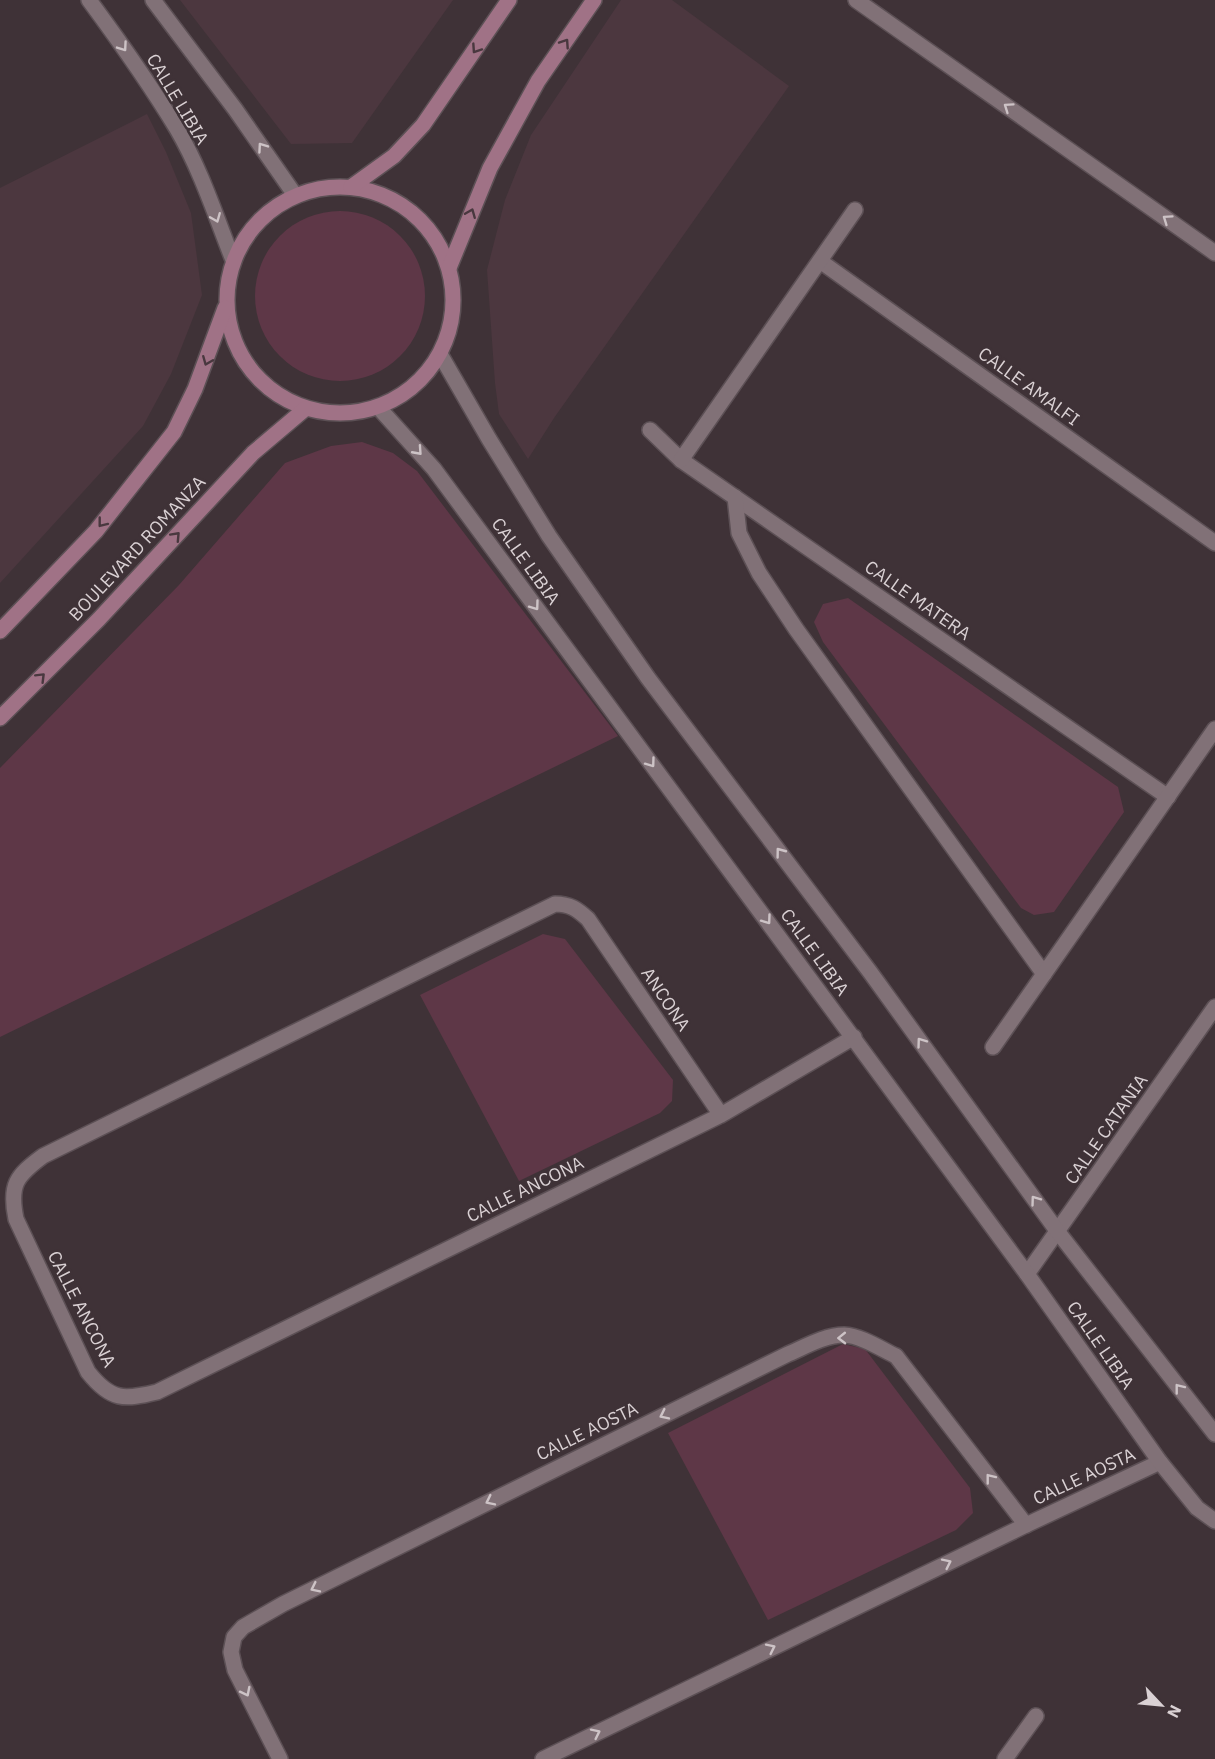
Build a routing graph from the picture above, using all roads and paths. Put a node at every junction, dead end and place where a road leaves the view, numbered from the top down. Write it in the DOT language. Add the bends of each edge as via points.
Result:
graph roads {
  1 [pos="89,0"];
  2 [pos="153,0"];
  3 [pos="509,0"];
  4 [pos="594,0"];
  5 [pos="856,0"];
  6 [pos="351,186"];
  7 [pos="295,195"];
  8 [pos="855,210"];
  9 [pos="1215,253"];
  10 [pos="233,260"];
  11 [pos="820,261"];
  12 [pos="449,268"];
  13 [pos="226,305"];
  14 [pos="440,354"];
  15 [pos="378,408"];
  16 [pos="305,409"];
  17 [pos="650,430"];
  18 [pos="681,460"];
  19 [pos="735,497"];
  20 [pos="1215,543"];
  21 [pos="0,631"];
  22 [pos="0,718"];
  23 [pos="1215,729"];
  24 [pos="1168,797"];
  25 [pos="575,907"];
  26 [pos="1044,974"];
  27 [pos="1215,1007"];
  28 [pos="854,1037"];
  29 [pos="993,1047"];
  30 [pos="721,1115"];
  31 [pos="1058,1232"];
  32 [pos="1027,1274"];
  33 [pos="1215,1434"];
  34 [pos="1160,1462"];
  35 [pos="1215,1521"];
  36 [pos="1026,1525"];
  37 [pos="1036,1716"];
  38 [pos="280,1759"];
  39 [pos="543,1759"];
  40 [pos="1005,1759"];
  1 -- 10 [label="street, CALLE LIBIA, one-way" via="177,130"];
  7 -- 2 [label="street, CALLE LIBIA, one-way"];
  3 -- 6 [label="main road, one-way" via="423,125 394,156"];
  12 -- 4 [label="main road, one-way" via="490,168 538,81"];
  9 -- 5 [label="street, one-way"];
  6 -- 7 [label="main road"];
  6 -- 12 [label="main road" via="384,195 412,212 435,237"];
  7 -- 10 [label="main road" via="269,211 248,233"];
  8 -- 11 [label="street"];
  10 -- 13 [label="main road"];
  11 -- 18 [label="street"];
  11 -- 20 [label="street, CALLE AMALFI"];
  12 -- 14 [label="main road" via="454,297 450,326"];
  13 -- 16 [label="main road" via="232,340 249,370 274,394"];
  13 -- 21 [label="main road, one-way" via="195,390 174,432 96,531"];
  14 -- 15 [label="main road" via="417,383"];
  31 -- 14 [label="street, CALLE LIBIA, one-way" via="870,972 648,678 549,536"];
  15 -- 16 [label="main road" via="342,414"];
  15 -- 28 [label="street, CALLE LIBIA, one-way" via="434,469"];
  22 -- 16 [label="main road, BOULEVARD ROMANZA, one-way" via="253,453"];
  17 -- 18 [label="street, CALLE MATERA"];
  18 -- 19 [label="street, CALLE MATERA"];
  19 -- 24 [label="street, CALLE MATERA"];
  19 -- 26 [label="street" via="739,533 759,573"];
  23 -- 24 [label="street"];
  24 -- 26 [label="street"];
  25 -- 30 [label="street, ANCONA" via="588,919"];
  25 -- 30 [label="street, CALLE ANCONA" via="555,904 43,1156 27,1168 17,1181 12,1200 16,1219 88,1372 117,1397 157,1392"];
  26 -- 29 [label="street"];
  27 -- 31 [label="street, CALLE CATANIA"];
  28 -- 30 [label="street, CALLE ANCONA"];
  28 -- 32 [label="street, CALLE LIBIA"];
  31 -- 32 [label="street, CALLE CATANIA"];
  33 -- 31 [label="street, CALLE LIBIA, one-way"];
  32 -- 34 [label="street, CALLE LIBIA"];
  34 -- 35 [label="street, CALLE LIBIA" via="1197,1508"];
  34 -- 36 [label="street, CALLE AOSTA"];
  36 -- 38 [label="street, CALLE AOSTA, one-way" via="896,1356 844,1335 822,1340 243,1627 234,1637 231,1652 235,1670"];
  39 -- 36 [label="street, CALLE AOSTA, one-way"];
  37 -- 40 [label="street"];
}
